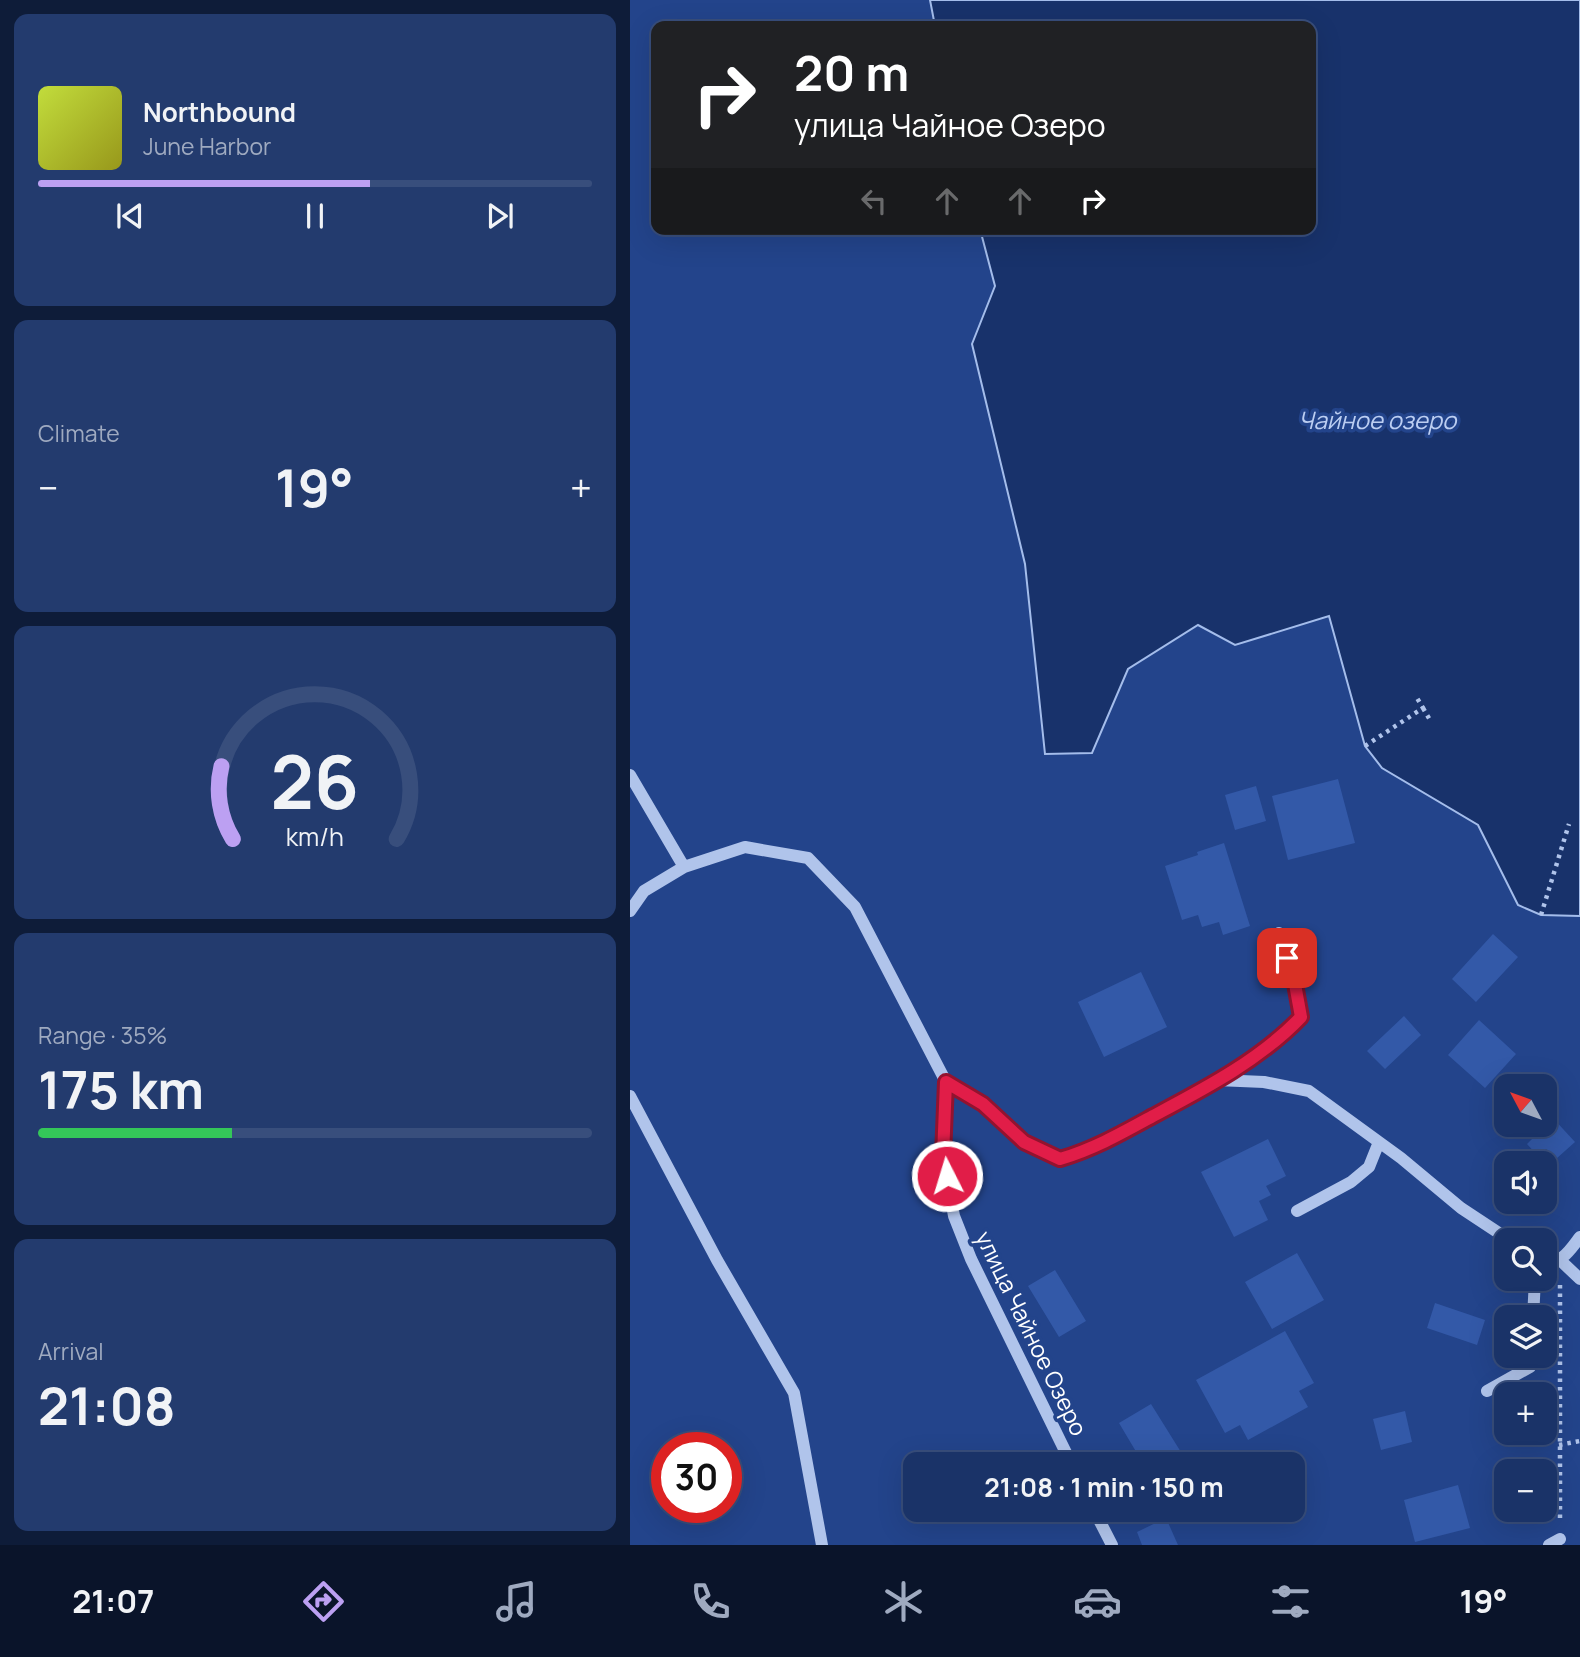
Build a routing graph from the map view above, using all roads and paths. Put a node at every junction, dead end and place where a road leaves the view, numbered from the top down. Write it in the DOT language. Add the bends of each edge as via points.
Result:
graph roads {
  1 [pos="1417,698"];
  2 [pos="1423,708"];
  3 [pos="1430,720"];
  4 [pos="1365,746"];
  5 [pos="630,775"];
  6 [pos="1569,824"];
  7 [pos="684,867"];
  8 [pos="630,911"];
  9 [pos="1541,915"];
  10 [pos="1279,933"];
  11 [pos="1217,1080"];
  12 [pos="946,1082"];
  13 [pos="630,1096"];
  14 [pos="1379,1142"];
  15 [pos="1297,1212"];
  16 [pos="1494,1230"];
  17 [pos="1580,1237"];
  18 [pos="1560,1260"];
  19 [pos="1557,1261"];
  20 [pos="1580,1279"];
  21 [pos="1528,1368"];
  22 [pos="1487,1391"];
  23 [pos="1580,1441"];
  24 [pos="1559,1445"];
  25 [pos="1066,1452"];
  26 [pos="1100,1522"];
  27 [pos="1555,1542"];
  28 [pos="822,1545"];
  29 [pos="1112,1545"];
  1 -- 2 [label="path"];
  2 -- 3 [label="path"];
  2 -- 4 [label="path"];
  5 -- 7 [label="street"];
  6 -- 9 [label="path"];
  7 -- 8 [label="street" via="644,891"];
  7 -- 12 [label="street" via="746,847 808,858 855,907"];
  10 -- 11 [label="street" via="1301,1017 1280,1039"];
  11 -- 12 [label="street" via="1090,1150 1060,1159 1024,1142 983,1104"];
  11 -- 14 [label="street" via="1264,1082 1309,1091"];
  12 -- 25 [label="street, улица Чайное Озеро" via="943,1156 954,1216"];
  13 -- 28 [label="street" via="794,1393"];
  14 -- 15 [label="street" via="1369,1167"];
  14 -- 16 [label="street"];
  17 -- 18 [label="street"];
  18 -- 19 [label="street"];
  18 -- 20 [label="street"];
  18 -- 24 [label="path"];
  21 -- 22 [label="street"];
  23 -- 24 [label="path"];
  24 -- 27 [label="path"];
  26 -- 29 [label="street"];
}
